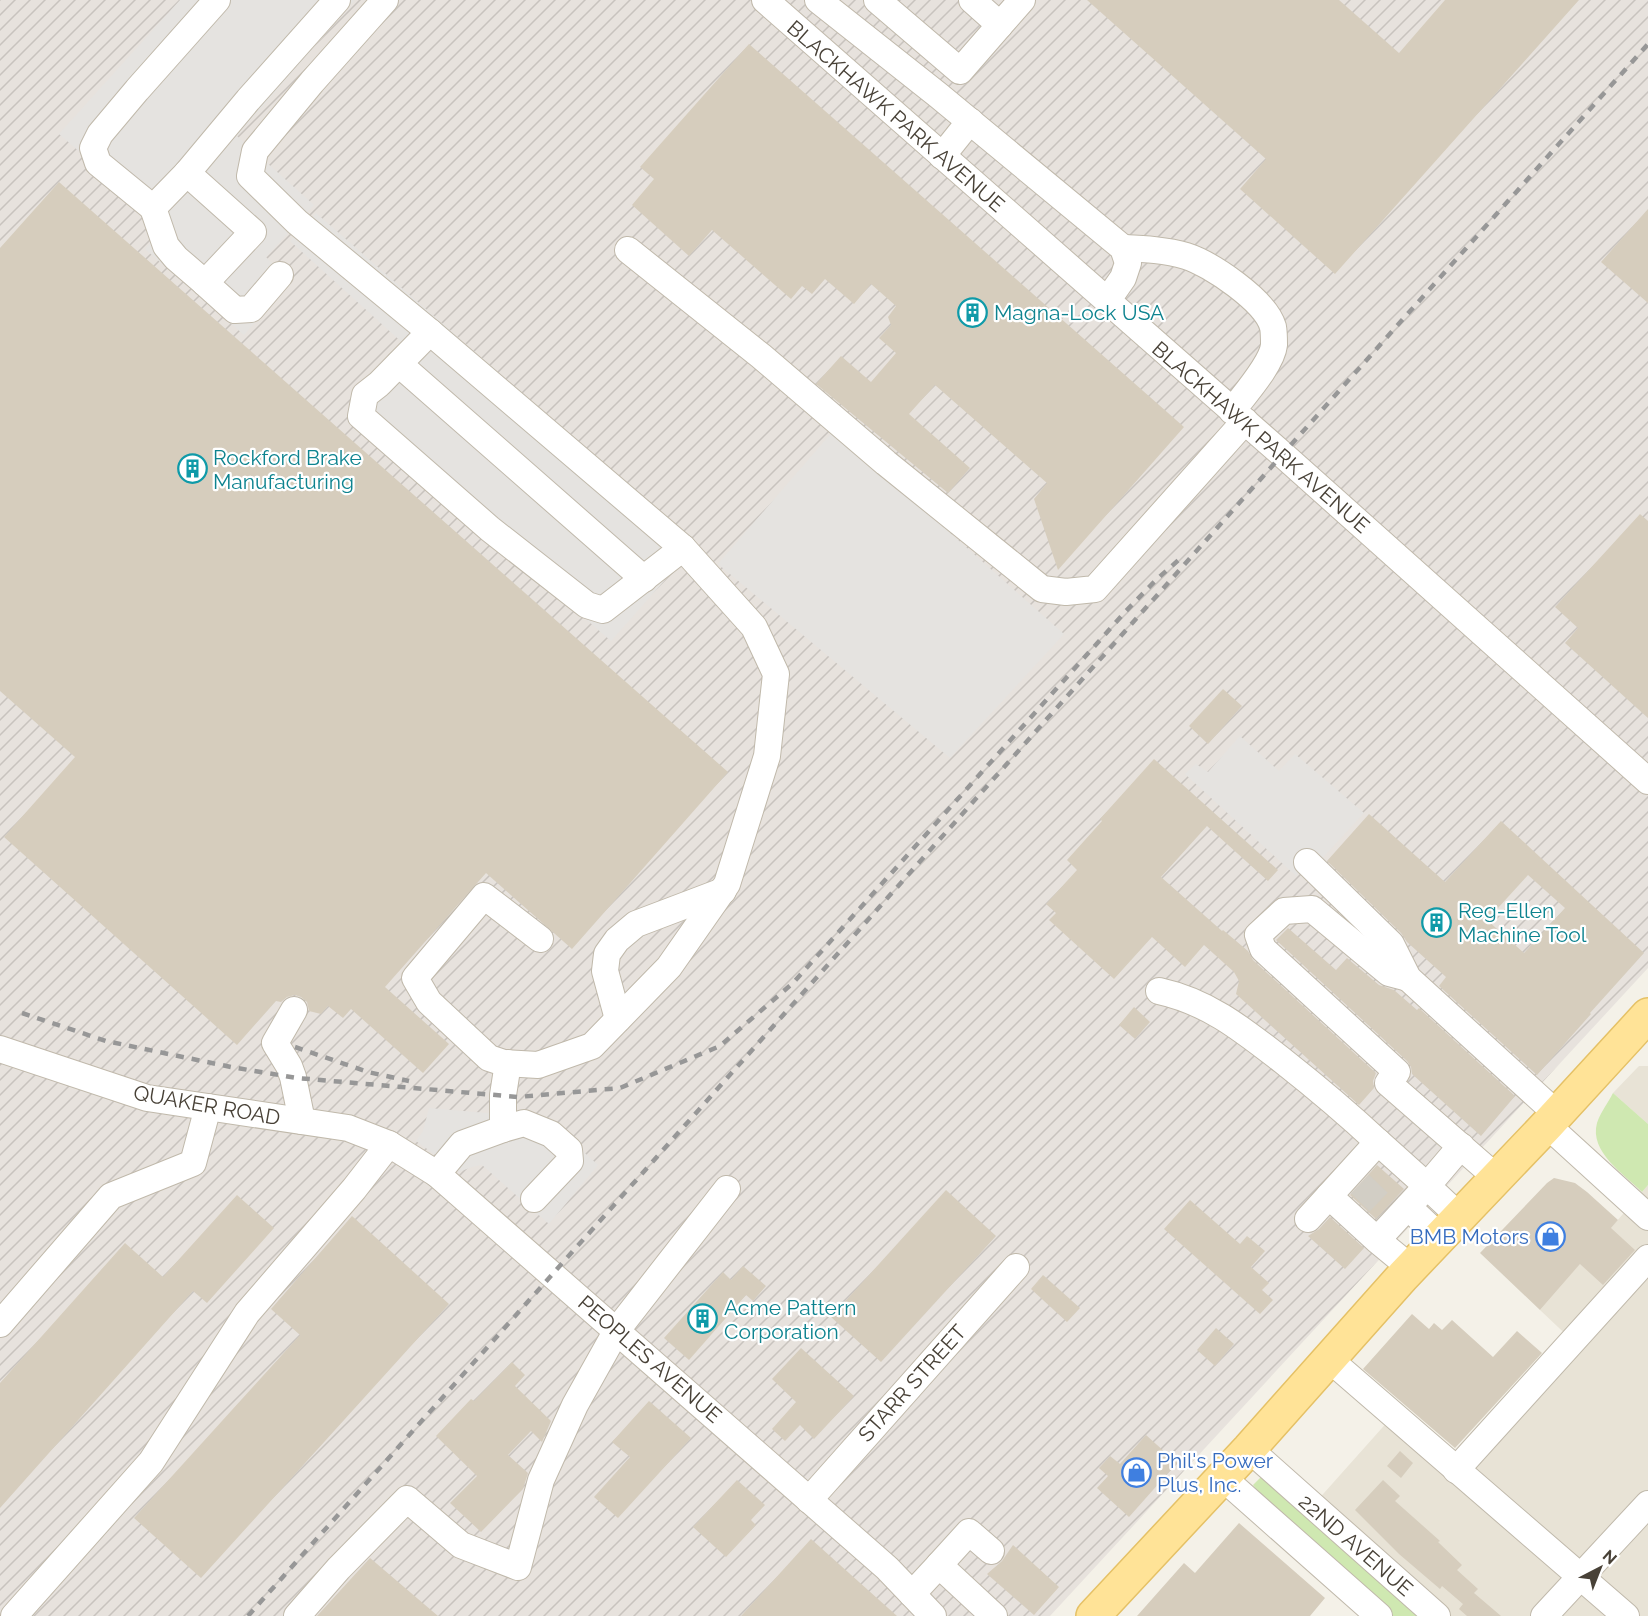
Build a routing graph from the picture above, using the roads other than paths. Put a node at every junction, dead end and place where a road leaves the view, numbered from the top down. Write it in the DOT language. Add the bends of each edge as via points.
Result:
graph roads {
  1 [pos="218,0"];
  2 [pos="337,0"];
  3 [pos="343,0"];
  4 [pos="385,0"];
  5 [pos="765,0"];
  6 [pos="805,0"];
  7 [pos="818,0"];
  8 [pos="877,0"];
  9 [pos="972,0"];
  10 [pos="1022,0"];
  11 [pos="368,20"];
  12 [pos="788,21"];
  13 [pos="1000,25"];
  14 [pos="960,71"];
  15 [pos="938,95"];
  16 [pos="970,121"];
  17 [pos="942,156"];
  18 [pos="187,173"];
  19 [pos="153,208"];
  20 [pos="1123,248"];
  21 [pos="628,250"];
  22 [pos="280,275"];
  23 [pos="205,283"];
  24 [pos="1107,301"];
  25 [pos="430,332"];
  26 [pos="399,364"];
  27 [pos="1239,416"];
  28 [pos="683,548"];
  29 [pos="645,579"];
  30 [pos="1648,781"];
  31 [pos="1307,862"];
  32 [pos="723,891"];
  33 [pos="540,939"];
  34 [pos="1408,978"];
  35 [pos="1159,991"];
  36 [pos="294,1010"];
  37 [pos="618,1019"];
  38 [pos="1644,1027"];
  39 [pos="0,1049"];
  40 [pos="508,1063"];
  41 [pos="208,1107"];
  42 [pos="1552,1120"];
  43 [pos="302,1121"];
  44 [pos="348,1128"];
  45 [pos="503,1129"];
  46 [pos="1378,1142"];
  47 [pos="389,1144"];
  48 [pos="1461,1146"];
  49 [pos="437,1174"];
  50 [pos="1497,1178"];
  51 [pos="1427,1186"];
  52 [pos="727,1189"];
  53 [pos="1329,1196"];
  54 [pos="534,1199"];
  55 [pos="1398,1212"];
  56 [pos="1648,1217"];
  57 [pos="1308,1220"];
  58 [pos="1450,1227"];
  59 [pos="1377,1240"];
  60 [pos="1648,1258"];
  61 [pos="1016,1267"];
  62 [pos="1411,1268"];
  63 [pos="0,1324"];
  64 [pos="617,1330"];
  65 [pos="1329,1359"];
  66 [pos="1249,1449"];
  67 [pos="1456,1470"];
  68 [pos="1222,1478"];
  69 [pos="809,1500"];
  70 [pos="1648,1504"];
  71 [pos="991,1551"];
  72 [pos="939,1565"];
  73 [pos="1581,1578"];
  74 [pos="912,1594"];
  75 [pos="979,1611"];
  76 [pos="14,1616"];
  77 [pos="297,1616"];
  78 [pos="933,1616"];
  79 [pos="1093,1616"];
  80 [pos="1379,1616"];
  81 [pos="1437,1616"];
  82 [pos="1544,1616"];
  83 [pos="1626,1616"];
  1 -- 19 [label="street" via="137,90 93,148 98,163"];
  2 -- 18 [label="street"];
  3 -- 11 [label="street"];
  4 -- 11 [label="street"];
  5 -- 12 [label="street, BLACKHAWK PARK AVENUE"];
  6 -- 12 [label="street"];
  7 -- 15 [label="street"];
  8 -- 14 [label="street"];
  9 -- 13 [label="street"];
  10 -- 13 [label="street"];
  11 -- 25 [label="street" via="342,48 316,54 294,76 291,106 255,151 249,176 297,222"];
  12 -- 17 [label="street, BLACKHAWK PARK AVENUE"];
  13 -- 14 [label="street"];
  14 -- 15 [label="street"];
  15 -- 16 [label="street"];
  16 -- 17 [label="street"];
  16 -- 20 [label="street"];
  17 -- 24 [label="street, BLACKHAWK PARK AVENUE"];
  18 -- 19 [label="street"];
  18 -- 23 [label="street" via="253,232"];
  19 -- 23 [label="street" via="166,246"];
  20 -- 24 [label="street" via="1128,263"];
  20 -- 27 [label="street" via="1188,256 1224,274 1257,303 1273,326 1274,348"];
  21 -- 27 [label="street" via="1042,589 1095,589"];
  22 -- 23 [label="street" via="251,309 236,310"];
  24 -- 27 [label="street, BLACKHAWK PARK AVENUE"];
  25 -- 26 [label="street"];
  25 -- 28 [label="street"];
  26 -- 29 [label="street"];
  26 -- 29 [label="street" via="365,395 361,417 587,605 603,610"];
  27 -- 30 [label="street, BLACKHAWK PARK AVENUE"];
  28 -- 29 [label="street"];
  28 -- 32 [label="street" via="754,627 776,674 767,756"];
  31 -- 34 [label="street" via="1391,944"];
  32 -- 37 [label="street" via="669,967"];
  32 -- 37 [label="street" via="636,924 617,940 607,954 605,971"];
  33 -- 40 [label="street" via="484,896 415,978 429,1002 489,1058"];
  34 -- 42 [label="street"];
  34 -- 48 [label="street" via="1389,973 1312,909 1284,910 1258,935 1263,949 1397,1072 1388,1083"];
  35 -- 46 [label="street" via="1184,996 1234,1023 1336,1103"];
  36 -- 43 [label="street" via="275,1043 291,1071"];
  37 -- 40 [label="street" via="592,1046 538,1065"];
  38 -- 42 [label="main road"];
  39 -- 41 [label="street, QUAKER ROAD" via="147,1098"];
  40 -- 45 [label="street"];
  41 -- 43 [label="street, QUAKER ROAD"];
  41 -- 63 [label="street" via="193,1163 111,1196"];
  42 -- 50 [label="main road"];
  42 -- 56 [label="street"];
  43 -- 44 [label="street, QUAKER ROAD"];
  44 -- 47 [label="street, PEOPLES AVENUE"];
  45 -- 49 [label="street" via="462,1144"];
  45 -- 54 [label="street" via="524,1123 550,1134 569,1150 570,1161"];
  46 -- 51 [label="street"];
  46 -- 53 [label="street" via="1354,1179"];
  47 -- 49 [label="street, PEOPLES AVENUE"];
  47 -- 76 [label="street" via="247,1314 151,1462"];
  48 -- 50 [label="street"];
  48 -- 51 [label="street"];
  49 -- 64 [label="street, PEOPLES AVENUE"];
  50 -- 58 [label="main road"];
  51 -- 55 [label="street"];
  51 -- 58 [label="street"];
  52 -- 64 [label="street"];
  53 -- 57 [label="street"];
  53 -- 59 [label="street"];
  55 -- 58 [label="street"];
  55 -- 59 [label="street"];
  58 -- 62 [label="main road"];
  59 -- 62 [label="street"];
  60 -- 67 [label="street"];
  61 -- 69 [label="street, STARR STREET"];
  62 -- 65 [label="main road"];
  64 -- 69 [label="street, PEOPLES AVENUE"];
  64 -- 77 [label="street" via="575,1405 540,1480 518,1567 461,1545 407,1499"];
  65 -- 66 [label="main road"];
  65 -- 67 [label="street"];
  66 -- 68 [label="main road"];
  66 -- 81 [label="street, 22ND AVENUE"];
  67 -- 73 [label="street"];
  68 -- 79 [label="main road"];
  68 -- 80 [label="street, 22ND AVENUE"];
  69 -- 74 [label="street, PEOPLES AVENUE"];
  70 -- 73 [label="street"];
  71 -- 72 [label="street" via="969,1532"];
  72 -- 74 [label="street"];
  72 -- 75 [label="street"];
  73 -- 82 [label="street"];
  73 -- 83 [label="street"];
  74 -- 78 [label="street, PEOPLES AVENUE"];
}
